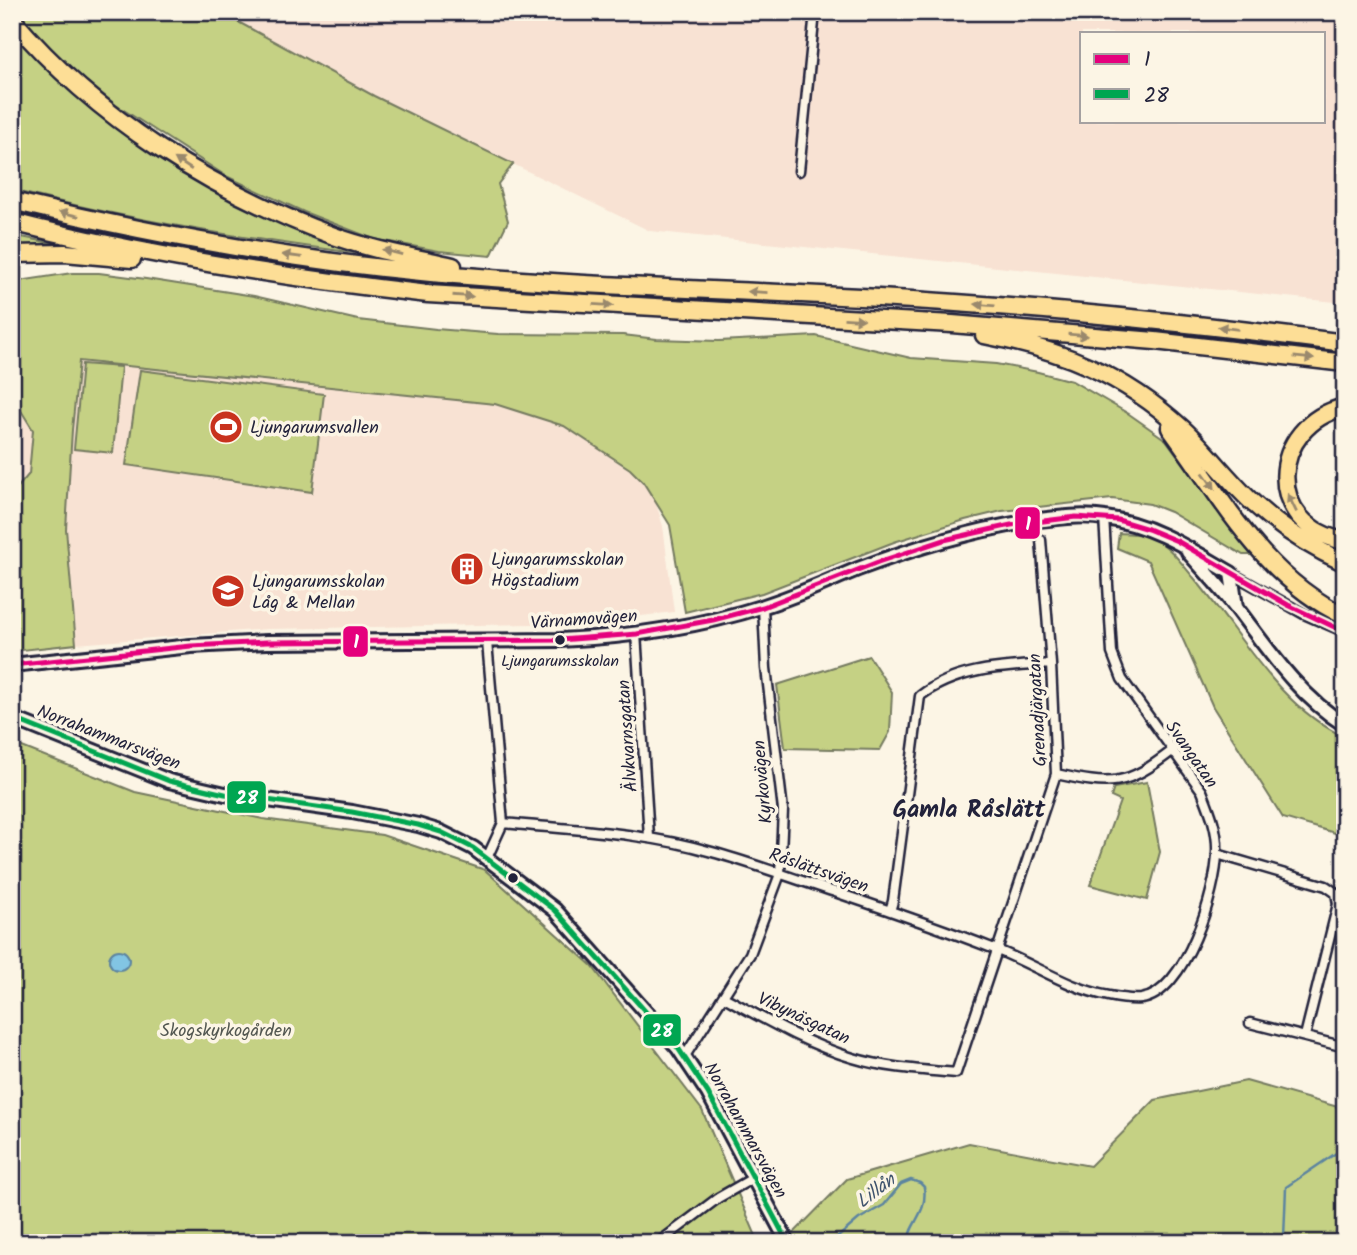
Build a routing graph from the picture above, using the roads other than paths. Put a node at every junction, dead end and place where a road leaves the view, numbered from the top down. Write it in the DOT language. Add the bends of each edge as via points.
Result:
graph roads {
  1 [pos="815,12"];
  2 [pos="12,19"];
  3 [pos="799,171"];
  4 [pos="12,201"];
  5 [pos="12,222"];
  6 [pos="12,254"];
  7 [pos="249,271"];
  8 [pos="506,278"];
  9 [pos="912,322"];
  10 [pos="1345,343"];
  11 [pos="1345,363"];
  12 [pos="1154,406"];
  13 [pos="1345,407"];
  14 [pos="1104,517"];
  15 [pos="1041,540"];
  16 [pos="1345,541"];
  17 [pos="1180,543"];
  18 [pos="1327,555"];
  19 [pos="1345,557"];
  20 [pos="1345,563"];
  21 [pos="1231,572"];
  22 [pos="762,607"];
  23 [pos="1236,607"];
  24 [pos="1345,616"];
  25 [pos="1345,632"];
  26 [pos="636,633"];
  27 [pos="486,642"];
  28 [pos="1051,664"];
  29 [pos="12,665"];
  30 [pos="12,718"];
  31 [pos="1345,725"];
  32 [pos="1171,751"];
  33 [pos="1056,774"];
  34 [pos="503,823"];
  35 [pos="649,837"];
  36 [pos="1217,854"];
  37 [pos="487,858"];
  38 [pos="780,874"];
  39 [pos="890,911"];
  40 [pos="996,949"];
  41 [pos="724,997"];
  42 [pos="1149,998"];
  43 [pos="1250,1023"];
  44 [pos="1305,1037"];
  45 [pos="1345,1047"];
  46 [pos="685,1056"];
  47 [pos="956,1073"];
  48 [pos="754,1178"];
  49 [pos="658,1243"];
  50 [pos="788,1243"];
  1 -- 3 [label="street"];
  8 -- 2 [label="highway, one-way" via="336,237 193,170 88,96"];
  8 -- 4 [label="highway, one-way" via="282,255"];
  5 -- 7 [label="highway"];
  6 -- 7 [label="highway" via="65,253"];
  7 -- 9 [label="highway, one-way" via="441,295"];
  10 -- 8 [label="highway, one-way" via="1160,320 953,303"];
  9 -- 11 [label="highway, one-way" via="1155,341"];
  9 -- 12 [label="highway" via="1072,358 1120,381"];
  12 -- 18 [label="highway" via="1182,428 1277,524"];
  12 -- 24 [label="highway, one-way" via="1266,559 1310,597"];
  16 -- 13 [label="highway, one-way" via="1321,534 1297,514 1284,472 1303,429 1318,417"];
  14 -- 17 [label="street, Värnamovägen"];
  14 -- 22 [label="street, Värnamovägen" via="1004,525 859,569"];
  14 -- 32 [label="street, Svangatan" via="1112,653 1122,679"];
  15 -- 28 [label="street, Grenadjärgatan"];
  17 -- 21 [label="street, Värnamovägen"];
  17 -- 23 [label="street, Värnamovägen"];
  18 -- 19 [label="highway"];
  18 -- 20 [label="highway"];
  21 -- 23 [label="street, Värnamovägen"];
  21 -- 25 [label="street"];
  22 -- 26 [label="street, Värnamovägen"];
  22 -- 38 [label="street, Kyrkovägen" via="783,810"];
  23 -- 31 [label="street, Värnamovägen" via="1302,691"];
  26 -- 27 [label="street, Värnamovägen"];
  26 -- 35 [label="street, Älvkvarnsgatan"];
  27 -- 29 [label="street, Värnamovägen" via="267,642"];
  27 -- 34 [label="street"];
  28 -- 33 [label="street, Grenadjärgatan"];
  28 -- 39 [label="street" via="980,669 920,696"];
  30 -- 37 [label="street, Norrahammarsvägen" via="169,781 418,825 457,839"];
  32 -- 33 [label="street" via="1145,772 1117,781"];
  32 -- 36 [label="street, Svangatan" via="1202,791 1216,832"];
  33 -- 40 [label="street, Grenadjärgatan"];
  34 -- 35 [label="street, Råslättsvägen"];
  34 -- 37 [label="street"];
  35 -- 38 [label="street, Råslättsvägen" via="712,851"];
  36 -- 42 [label="street, Svangatan" via="1207,912 1197,937 1167,984"];
  36 -- 44 [label="street" via="1326,886 1336,893 1338,904"];
  37 -- 46 [label="street, Norrahammarsvägen" via="555,910"];
  38 -- 39 [label="street, Råslättsvägen"];
  38 -- 41 [label="street, Kyrkovägen" via="750,954"];
  39 -- 40 [label="street, Råslättsvägen"];
  40 -- 42 [label="street, Råslättsvägen" via="1088,992"];
  40 -- 47 [label="street, Grenadjärgatan"];
  41 -- 46 [label="street, Kyrkovägen"];
  41 -- 47 [label="street, Vibynäsgatan" via="805,1040 853,1058"];
  43 -- 44 [label="street"];
  44 -- 45 [label="street"];
  46 -- 48 [label="street, Norrahammarsvägen"];
  48 -- 49 [label="street" via="718,1198"];
  48 -- 50 [label="street, Norrahammarsvägen"];
}
